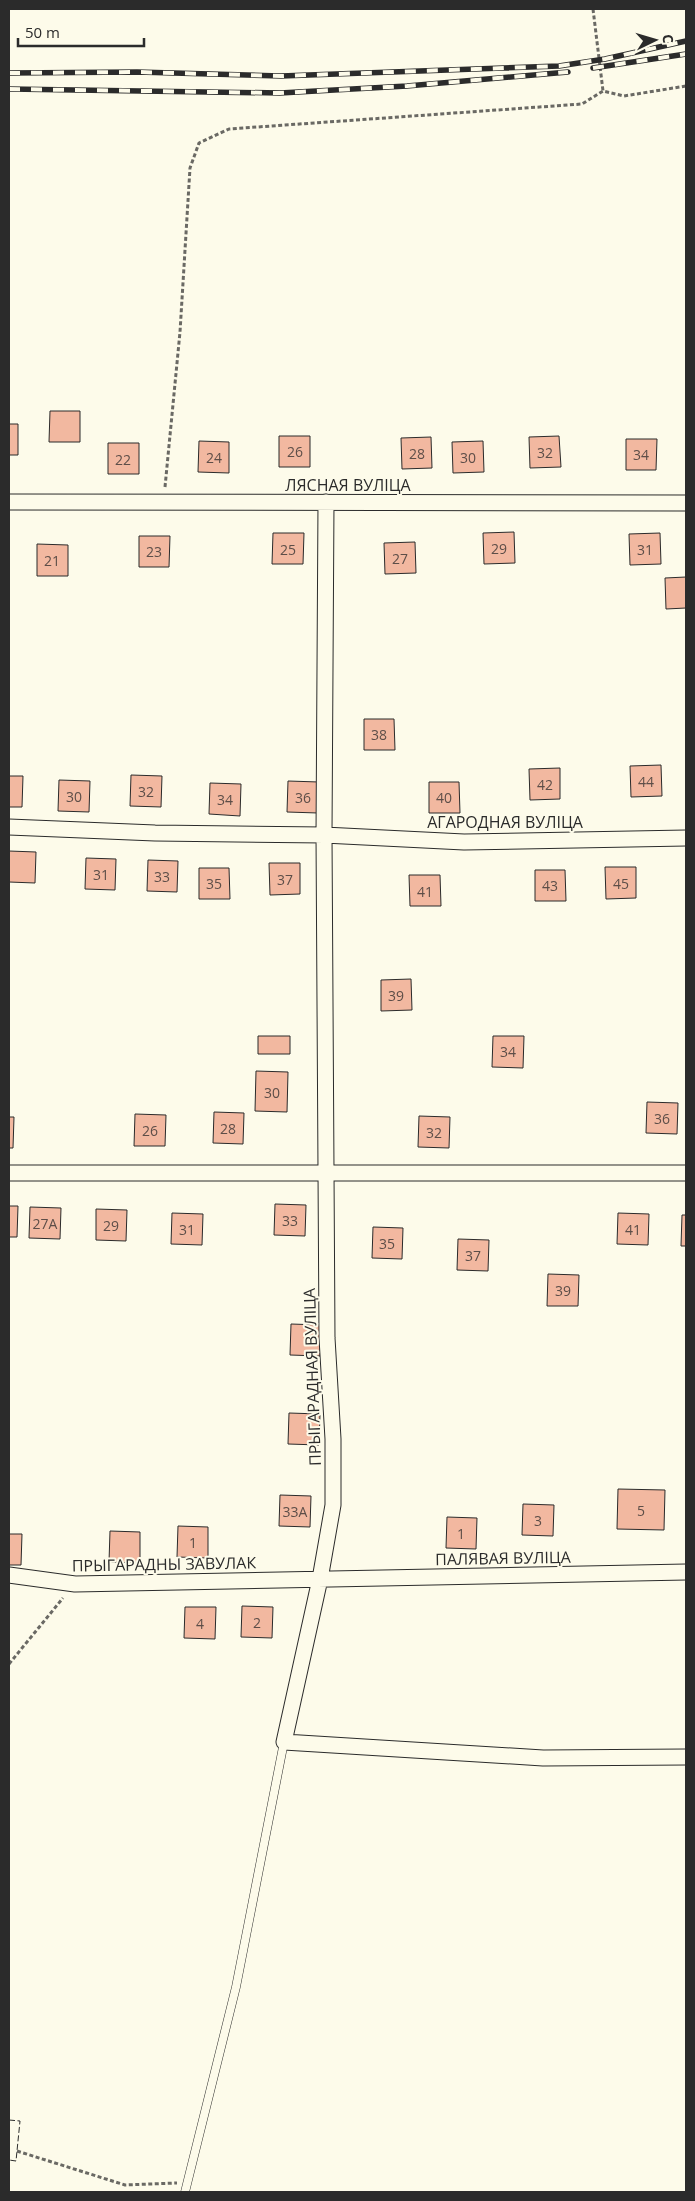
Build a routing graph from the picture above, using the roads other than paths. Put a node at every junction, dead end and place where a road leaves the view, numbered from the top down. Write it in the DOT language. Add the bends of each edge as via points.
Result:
graph roads {
  1 [pos="9,502"];
  2 [pos="326,502"];
  3 [pos="686,503"];
  4 [pos="9,827"];
  5 [pos="324,835"];
  6 [pos="686,838"];
  7 [pos="327,1172"];
  8 [pos="9,1173"];
  9 [pos="686,1173"];
  10 [pos="686,1572"];
  11 [pos="9,1576"];
  12 [pos="320,1579"];
  13 [pos="284,1742"];
  14 [pos="686,1757"];
  15 [pos="185,2192"];
  1 -- 2 [label="street, ЛЯСНАЯ ВУЛІЦА"];
  2 -- 3 [label="street, ЛЯСНАЯ ВУЛІЦА"];
  2 -- 5 [label="street"];
  4 -- 5 [label="street, АГАРОДНАЯ ВУЛІЦА"];
  5 -- 6 [label="street, АГАРОДНАЯ ВУЛІЦА" via="464,842"];
  5 -- 7 [label="street"];
  7 -- 8 [label="street"];
  7 -- 9 [label="street"];
  7 -- 12 [label="street, ПРЫГАРАДНАЯ ВУЛІЦА" via="327,1338 333,1505"];
  10 -- 12 [label="street, ПАЛЯВАЯ ВУЛІЦА"];
  11 -- 12 [label="street, ПРЫГАРАДНЫ ЗАВУЛАК" via="74,1584"];
  12 -- 13 [label="street, ПРЫГАРАДНАЯ ВУЛІЦА"];
  13 -- 14 [label="street" via="543,1758"];
  13 -- 15 [label="lane" via="236,1988"];
}
